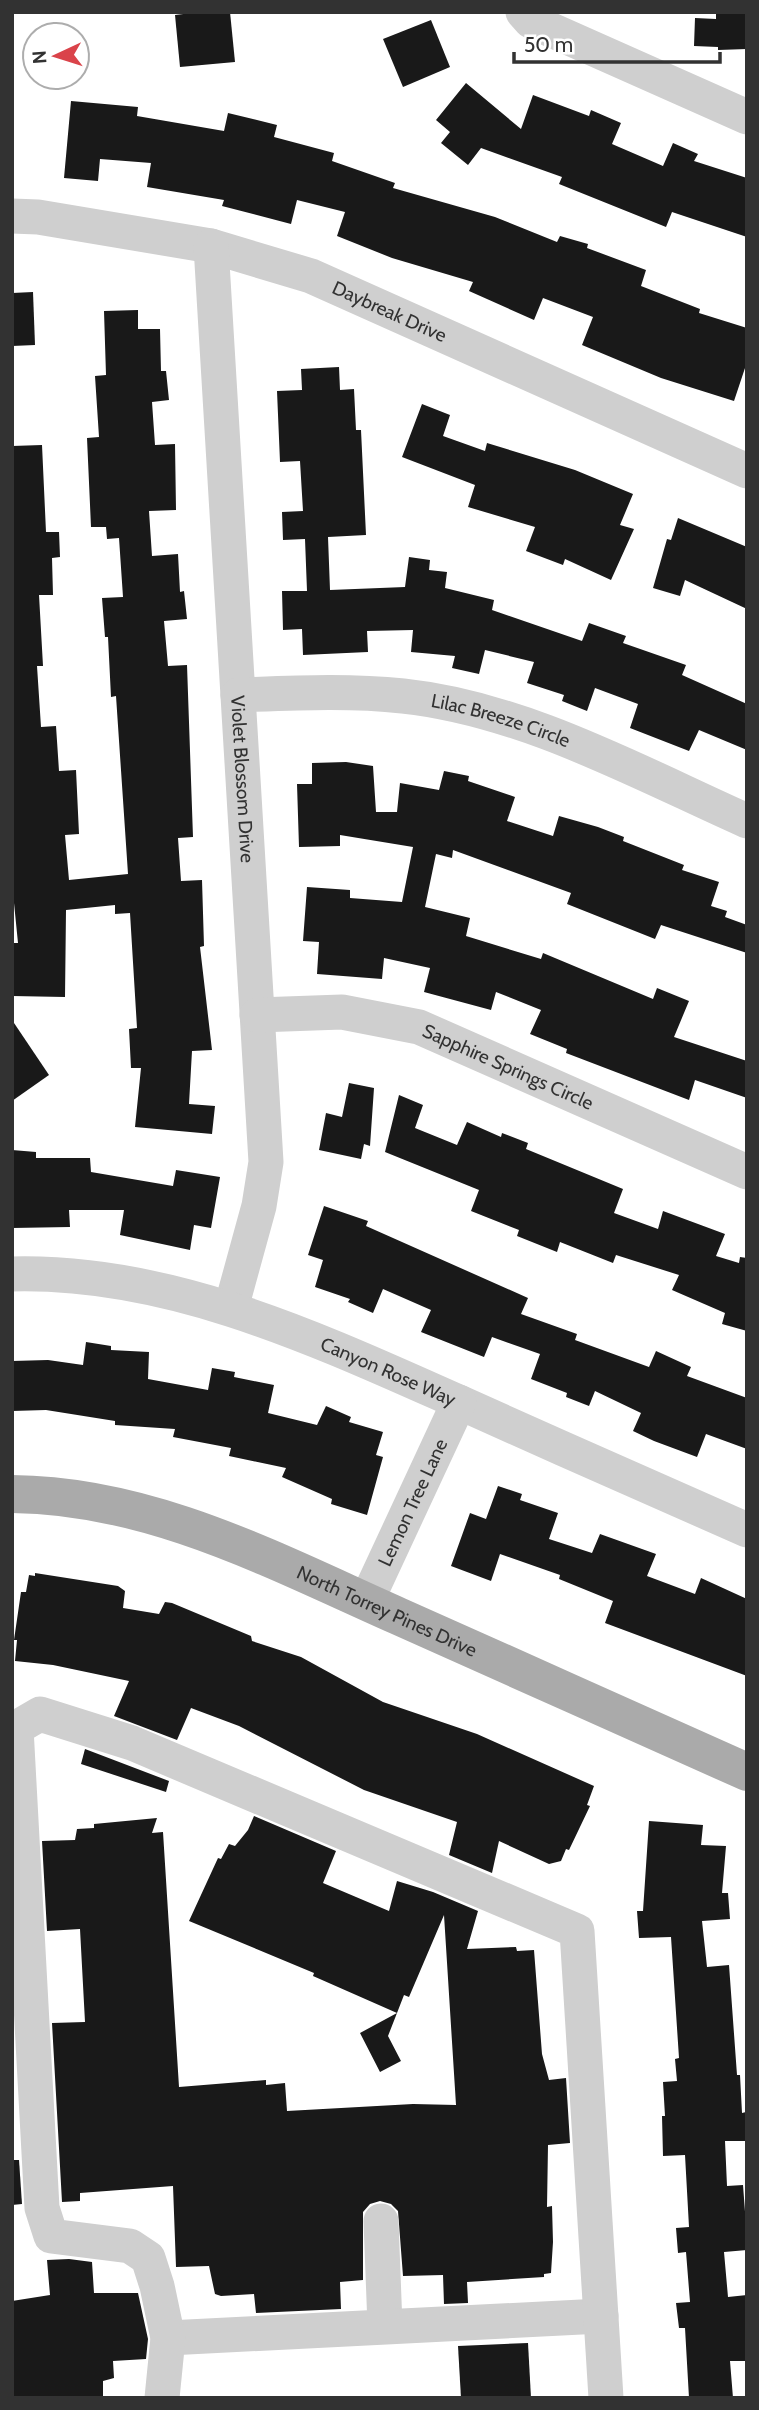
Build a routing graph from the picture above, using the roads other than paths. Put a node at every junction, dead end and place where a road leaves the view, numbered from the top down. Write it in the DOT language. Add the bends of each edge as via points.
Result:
graph roads {
  1 [pos="523,12"];
  2 [pos="747,117"];
  3 [pos="12,216"];
  4 [pos="211,246"];
  5 [pos="747,471"];
  6 [pos="238,695"];
  7 [pos="747,821"];
  8 [pos="257,1015"];
  9 [pos="747,1172"];
  10 [pos="12,1273"];
  11 [pos="231,1308"];
  12 [pos="459,1402"];
  13 [pos="12,1494"];
  14 [pos="747,1530"];
  15 [pos="366,1602"];
  16 [pos="747,1772"];
  17 [pos="18,1865"];
  18 [pos="381,2221"];
  19 [pos="601,2316"];
  20 [pos="384,2326"];
  21 [pos="167,2338"];
  22 [pos="162,2398"];
  23 [pos="606,2398"];
  1 -- 2 [label="street" via="531,21"];
  3 -- 4 [label="street, Daybreak Drive"];
  4 -- 5 [label="street, Daybreak Drive" via="311,276"];
  4 -- 6 [label="street, Violet Blossom Drive"];
  6 -- 7 [label="street, Lilac Breeze Circle" via="328,691 404,696 481,711 553,735"];
  6 -- 8 [label="street, Violet Blossom Drive"];
  8 -- 9 [label="street, Sapphire Springs Circle" via="342,1012 419,1027"];
  8 -- 11 [label="street, Violet Blossom Drive" via="266,1162"];
  10 -- 11 [label="street, Canyon Rose Way" via="118,1281"];
  11 -- 12 [label="street, Canyon Rose Way" via="308,1335"];
  12 -- 14 [label="street, Canyon Rose Way"];
  12 -- 15 [label="street, Lemon Tree Lane"];
  13 -- 15 [label="main road, North Torrey Pines Drive" via="151,1514 288,1566"];
  15 -- 16 [label="main road, North Torrey Pines Drive"];
  17 -- 19 [label="street" via="16,1728 40,1714 132,1742 578,1931"];
  17 -- 21 [label="street" via="42,2208 51,2236 130,2246 148,2258"];
  18 -- 20 [label="street"];
  19 -- 20 [label="street"];
  19 -- 23 [label="street"];
  20 -- 21 [label="street"];
  21 -- 22 [label="street"];
}
